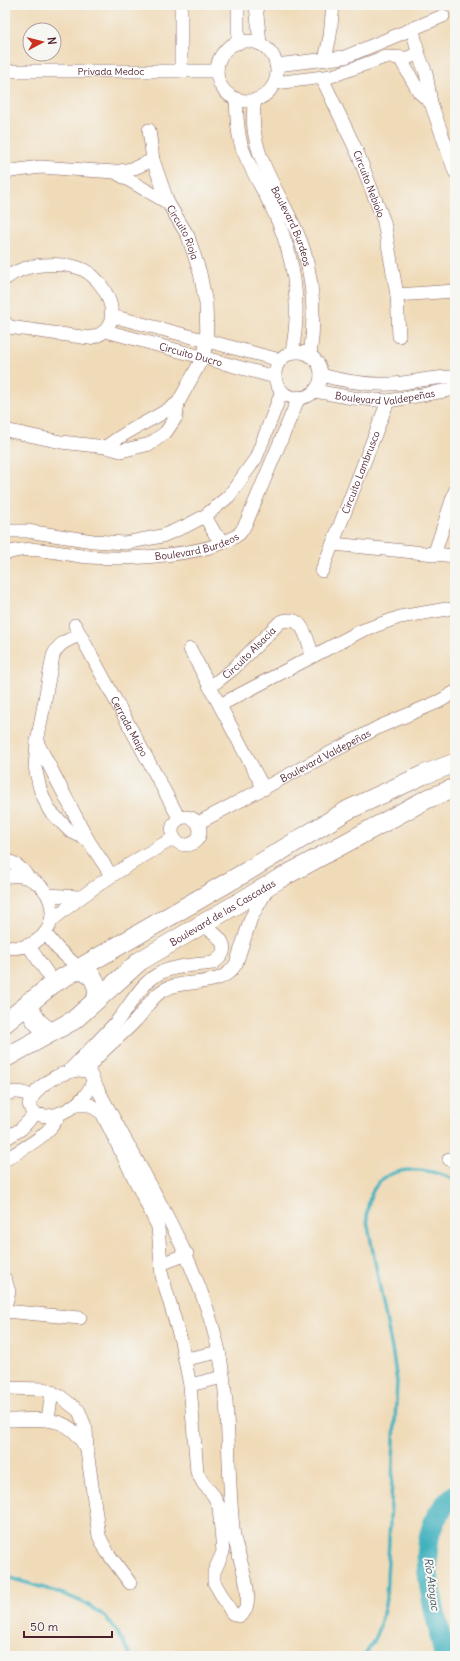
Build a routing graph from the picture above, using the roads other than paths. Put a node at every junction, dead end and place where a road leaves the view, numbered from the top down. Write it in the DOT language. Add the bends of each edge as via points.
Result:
graph roads {
  1 [pos="181,5"];
  2 [pos="333,5"];
  3 [pos="238,8"];
  4 [pos="256,8"];
  5 [pos="443,16"];
  6 [pos="413,30"];
  7 [pos="238,43"];
  8 [pos="260,44"];
  9 [pos="418,53"];
  10 [pos="345,57"];
  11 [pos="400,58"];
  12 [pos="325,60"];
  13 [pos="276,65"];
  14 [pos="5,70"];
  15 [pos="217,71"];
  16 [pos="181,72"];
  17 [pos="348,72"];
  18 [pos="322,78"];
  19 [pos="275,82"];
  20 [pos="236,99"];
  21 [pos="255,100"];
  22 [pos="431,103"];
  23 [pos="149,130"];
  24 [pos="153,160"];
  25 [pos="5,172"];
  26 [pos="116,172"];
  27 [pos="455,172"];
  28 [pos="168,203"];
  29 [pos="5,279"];
  30 [pos="455,291"];
  31 [pos="397,295"];
  32 [pos="112,316"];
  33 [pos="5,322"];
  34 [pos="106,331"];
  35 [pos="399,336"];
  36 [pos="207,341"];
  37 [pos="292,352"];
  38 [pos="310,356"];
  39 [pos="203,357"];
  40 [pos="280,360"];
  41 [pos="321,376"];
  42 [pos="275,377"];
  43 [pos="455,377"];
  44 [pos="455,389"];
  45 [pos="282,391"];
  46 [pos="315,391"];
  47 [pos="300,397"];
  48 [pos="388,401"];
  49 [pos="178,403"];
  50 [pos="5,430"];
  51 [pos="106,447"];
  52 [pos="455,491"];
  53 [pos="205,516"];
  54 [pos="5,531"];
  55 [pos="51,534"];
  56 [pos="224,541"];
  57 [pos="333,544"];
  58 [pos="49,552"];
  59 [pos="5,554"];
  60 [pos="434,555"];
  61 [pos="455,556"];
  62 [pos="322,571"];
  63 [pos="448,609"];
  64 [pos="190,649"];
  65 [pos="313,656"];
  66 [pos="210,687"];
  67 [pos="455,692"];
  68 [pos="220,705"];
  69 [pos="37,742"];
  70 [pos="455,763"];
  71 [pos="264,788"];
  72 [pos="455,788"];
  73 [pos="179,818"];
  74 [pos="198,823"];
  75 [pos="174,838"];
  76 [pos="88,840"];
  77 [pos="5,860"];
  78 [pos="111,875"];
  79 [pos="5,877"];
  80 [pos="28,877"];
  81 [pos="270,885"];
  82 [pos="48,895"];
  83 [pos="79,897"];
  84 [pos="51,921"];
  85 [pos="201,925"];
  86 [pos="45,933"];
  87 [pos="28,945"];
  88 [pos="7,947"];
  89 [pos="79,968"];
  90 [pos="54,983"];
  91 [pos="97,998"];
  92 [pos="30,1001"];
  93 [pos="5,1023"];
  94 [pos="52,1032"];
  95 [pos="5,1058"];
  96 [pos="69,1071"];
  97 [pos="90,1075"];
  98 [pos="5,1095"];
  99 [pos="32,1097"];
  100 [pos="75,1105"];
  101 [pos="60,1113"];
  102 [pos="35,1114"];
  103 [pos="5,1139"];
  104 [pos="123,1143"];
  105 [pos="5,1160"];
  106 [pos="187,1254"];
  107 [pos="161,1264"];
  108 [pos="5,1279"];
  109 [pos="5,1306"];
  110 [pos="5,1311"];
  111 [pos="80,1318"];
  112 [pos="219,1352"];
  113 [pos="186,1359"];
  114 [pos="223,1377"];
  115 [pos="190,1385"];
  116 [pos="5,1388"];
  117 [pos="52,1392"];
  118 [pos="48,1419"];
  119 [pos="5,1420"];
  120 [pos="87,1450"];
  121 [pos="231,1483"];
  122 [pos="207,1487"];
  123 [pos="130,1584"];
  1 -- 16 [label="street"];
  2 -- 12 [label="street"];
  3 -- 4 [label="street"];
  3 -- 7 [label="street"];
  4 -- 8 [label="street"];
  5 -- 6 [label="street"];
  6 -- 9 [label="street"];
  6 -- 10 [label="street"];
  7 -- 8 [label="street"];
  7 -- 15 [label="street" via="223,53"];
  8 -- 13 [label="street" via="272,55"];
  9 -- 11 [label="street" via="408,58"];
  9 -- 22 [label="street" via="426,73"];
  10 -- 12 [label="street"];
  10 -- 17 [label="street"];
  11 -- 17 [label="street" via="385,57"];
  11 -- 22 [label="street" via="419,92"];
  12 -- 13 [label="street"];
  13 -- 19 [label="street"];
  14 -- 16 [label="street, Privada Medoc"];
  15 -- 16 [label="street, Privada Medoc"];
  15 -- 20 [label="street" via="222,88"];
  17 -- 18 [label="street"];
  18 -- 19 [label="street" via="310,77"];
  18 -- 31 [label="street, Circuito Nebiolo" via="358,154 384,222"];
  19 -- 21 [label="street" via="267,94"];
  20 -- 21 [label="street"];
  20 -- 37 [label="street, Boulevard Burdeos" via="243,149 272,208 292,263 297,295 297,319"];
  21 -- 38 [label="street, Boulevard Burdeos" via="252,117 253,135 258,152 304,249 310,272 314,325"];
  22 -- 27 [label="street"];
  23 -- 24 [label="street"];
  24 -- 26 [label="street" via="132,170"];
  24 -- 28 [label="street"];
  25 -- 26 [label="street, Circuito Rioja" via="40,167"];
  26 -- 28 [label="street, Circuito Rioja"];
  28 -- 36 [label="street, Circuito Rioja" via="188,236 200,273 206,304"];
  29 -- 32 [label="street" via="13,273 34,266 68,265 82,269 102,284 107,293"];
  30 -- 31 [label="street"];
  31 -- 35 [label="street, Circuito Nebiolo"];
  32 -- 34 [label="street"];
  32 -- 36 [label="street, Circuito Ducro"];
  33 -- 34 [label="street" via="9,327 89,338"];
  34 -- 39 [label="street, Circuito Ducro"];
  36 -- 39 [label="street, Circuito Rioja"];
  36 -- 40 [label="street, Circuito Ducro"];
  37 -- 38 [label="street" via="304,352"];
  37 -- 40 [label="street"];
  38 -- 41 [label="street" via="314,358"];
  39 -- 42 [label="street, Circuito Ducro"];
  39 -- 49 [label="street, Circuito Rioja"];
  40 -- 42 [label="street"];
  41 -- 43 [label="street, Boulevard Valdepeñas" via="391,384 441,376"];
  41 -- 46 [label="street"];
  42 -- 45 [label="street"];
  44 -- 48 [label="street, Boulevard Valdepeñas"];
  45 -- 47 [label="street" via="292,397"];
  45 -- 53 [label="street, Boulevard Burdeos" via="256,458 229,496"];
  46 -- 47 [label="street"];
  46 -- 48 [label="street, Boulevard Valdepeñas"];
  47 -- 56 [label="street, Boulevard Burdeos" via="247,521 240,533"];
  48 -- 57 [label="street, Circuito Lambrusco"];
  49 -- 51 [label="street, Circuito Rioja" via="161,416 117,438"];
  49 -- 51 [label="street, Circuito Rioja" via="173,422 166,432 150,444 121,451"];
  50 -- 51 [label="street, Circuito Rioja" via="61,442"];
  52 -- 60 [label="street"];
  53 -- 55 [label="street, Boulevard Burdeos" via="162,536 125,543"];
  53 -- 56 [label="street" via="215,534"];
  54 -- 55 [label="street, Boulevard Burdeos"];
  55 -- 58 [label="street"];
  56 -- 58 [label="street, Boulevard Burdeos" via="199,550 139,559"];
  57 -- 60 [label="street"];
  57 -- 62 [label="street, Circuito Lambrusco"];
  58 -- 59 [label="street, Boulevard Burdeos" via="33,550"];
  60 -- 61 [label="street"];
  63 -- 65 [label="street" via="400,617 361,631"];
  64 -- 66 [label="street"];
  65 -- 66 [label="street, Circuito Alsacia" via="300,624 288,619 280,622 233,669"];
  65 -- 68 [label="street"];
  66 -- 68 [label="street"];
  67 -- 71 [label="street, Boulevard Valdepeñas" via="379,727"];
  68 -- 71 [label="street"];
  69 -- 73 [label="street, Cerrada Maipo" via="53,656 56,649 78,630"];
  69 -- 76 [label="street"];
  69 -- 76 [label="street, Cerrada Maipo" via="36,767 40,789 49,810 70,831"];
  70 -- 89 [label="main road" via="348,810"];
  71 -- 74 [label="street, Boulevard Valdepeñas"];
  72 -- 81 [label="main road, Boulevard de las Cascadas" via="427,799"];
  73 -- 74 [label="street" via="186,816"];
  73 -- 75 [label="street" via="172,831"];
  74 -- 75 [label="street" via="199,836 196,841 184,845"];
  75 -- 78 [label="street"];
  76 -- 78 [label="street"];
  77 -- 80 [label="street" via="13,862"];
  78 -- 83 [label="street"];
  79 -- 80 [label="street"];
  80 -- 82 [label="street" via="40,884"];
  81 -- 85 [label="main road, Boulevard de las Cascadas"];
  81 -- 97 [label="street" via="251,918 232,970 216,980 179,984 161,991 125,1031 97,1056"];
  82 -- 83 [label="street"];
  82 -- 84 [label="street" via="52,908"];
  83 -- 84 [label="street"];
  84 -- 86 [label="street"];
  85 -- 91 [label="main road, Boulevard de las Cascadas" via="140,962"];
  85 -- 96 [label="street" via="221,939 223,949 217,961 169,969 149,980 113,1025"];
  86 -- 87 [label="street"];
  86 -- 89 [label="street"];
  87 -- 88 [label="street"];
  87 -- 90 [label="street"];
  89 -- 90 [label="main road"];
  89 -- 91 [label="main road" via="89,973 96,982"];
  90 -- 92 [label="main road"];
  91 -- 94 [label="main road, Boulevard de las Cascadas" via="74,1020"];
  92 -- 93 [label="main road"];
  92 -- 94 [label="main road" via="34,1018 42,1027"];
  94 -- 95 [label="main road, Boulevard de las Cascadas"];
  96 -- 97 [label="street"];
  96 -- 99 [label="street" via="46,1082"];
  97 -- 100 [label="street" via="86,1093"];
  97 -- 104 [label="street"];
  98 -- 99 [label="street" via="19,1092"];
  99 -- 102 [label="street" via="29,1107"];
  100 -- 101 [label="street"];
  100 -- 104 [label="street" via="85,1104 99,1110"];
  101 -- 102 [label="street"];
  101 -- 105 [label="street" via="46,1134"];
  102 -- 103 [label="street" via="21,1129"];
  104 -- 106 [label="street" via="167,1213"];
  104 -- 107 [label="street" via="158,1227"];
  106 -- 107 [label="street"];
  106 -- 112 [label="street"];
  107 -- 113 [label="street" via="165,1290"];
  108 -- 109 [label="street" via="9,1292"];
  110 -- 111 [label="street"];
  112 -- 113 [label="street"];
  112 -- 114 [label="street"];
  113 -- 115 [label="street"];
  114 -- 115 [label="street"];
  114 -- 121 [label="street"];
  115 -- 122 [label="street" via="197,1472"];
  116 -- 117 [label="street" via="35,1388"];
  117 -- 118 [label="street"];
  117 -- 120 [label="street" via="79,1411 86,1429"];
  118 -- 119 [label="street"];
  118 -- 120 [label="street" via="73,1430"];
  120 -- 123 [label="street" via="99,1536"];
  121 -- 122 [label="street"];
  121 -- 122 [label="street" via="235,1542 246,1574 247,1586 245,1610 240,1616 232,1613 214,1582 214,1572 223,1548 219,1508"];
}
